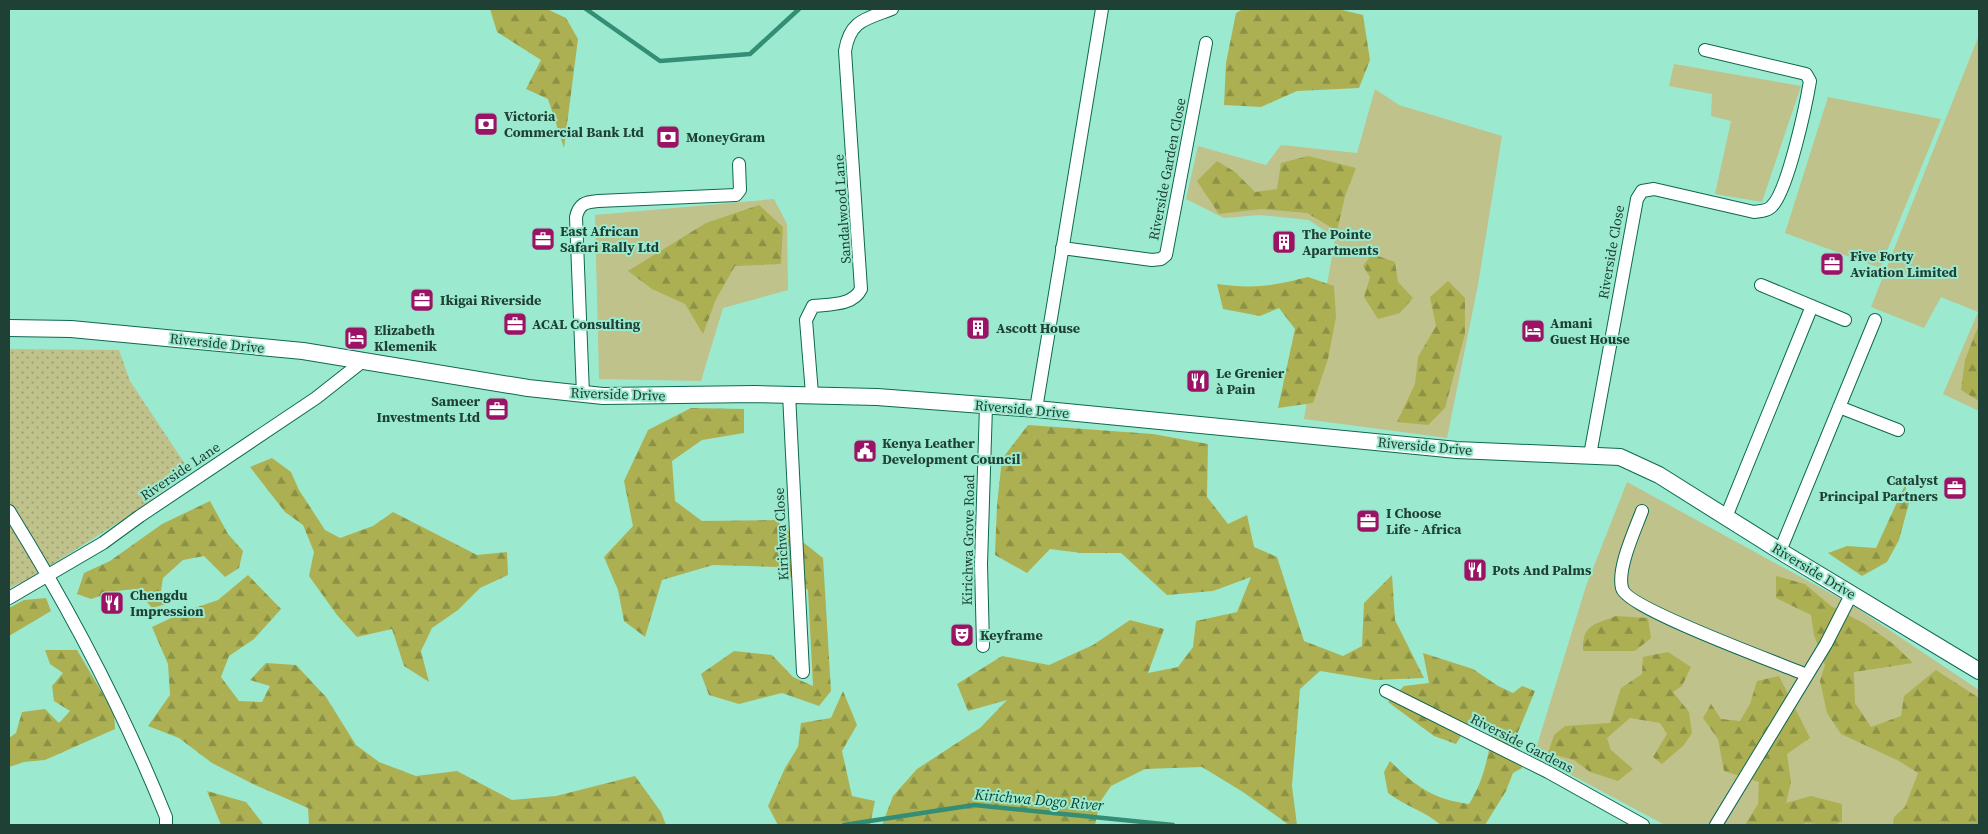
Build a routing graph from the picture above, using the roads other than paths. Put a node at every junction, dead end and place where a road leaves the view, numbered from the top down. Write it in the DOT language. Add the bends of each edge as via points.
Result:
graph roads {
  1 [pos="892,9"];
  2 [pos="1102,9"];
  3 [pos="1206,43"];
  4 [pos="1705,50"];
  5 [pos="739,164"];
  6 [pos="1062,248"];
  7 [pos="1761,285"];
  8 [pos="1812,306"];
  9 [pos="1845,320"];
  10 [pos="1875,320"];
  11 [pos="9,328"];
  12 [pos="363,361"];
  13 [pos="583,394"];
  14 [pos="789,394"];
  15 [pos="812,394"];
  16 [pos="986,406"];
  17 [pos="1839,406"];
  18 [pos="1036,409"];
  19 [pos="1898,430"];
  20 [pos="1590,455"];
  21 [pos="1642,510"];
  22 [pos="9,511"];
  23 [pos="1726,517"];
  24 [pos="1780,551"];
  25 [pos="49,576"];
  26 [pos="1852,593"];
  27 [pos="9,598"];
  28 [pos="983,646"];
  29 [pos="1979,671"];
  30 [pos="803,672"];
  31 [pos="1807,675"];
  32 [pos="1386,691"];
  33 [pos="166,825"];
  34 [pos="1643,825"];
  35 [pos="1716,825"];
  1 -- 15 [label="street, Sandalwood Lane" via="855,25 847,38 845,50 861,289 847,302 813,306 810,310 806,320"];
  2 -- 6 [label="street"];
  3 -- 6 [label="street, Riverside Garden Close" via="1166,255 1152,260"];
  4 -- 20 [label="street, Riverside Close" via="1806,74 1810,81 1804,118 1778,197 1768,210 1754,212 1654,188 1642,191 1637,198"];
  5 -- 13 [label="street" via="740,190 736,195 598,200 589,201 579,208 576,217"];
  6 -- 18 [label="street"];
  7 -- 8 [label="street"];
  8 -- 9 [label="street"];
  8 -- 23 [label="street"];
  10 -- 17 [label="street"];
  11 -- 12 [label="street, Riverside Drive" via="71,329 303,351"];
  12 -- 13 [label="street, Riverside Drive"];
  12 -- 25 [label="street, Riverside Lane" via="316,398"];
  13 -- 14 [label="street, Riverside Drive"];
  14 -- 15 [label="street, Riverside Drive"];
  14 -- 30 [label="street, Kirichwa Close"];
  15 -- 16 [label="street, Riverside Drive"];
  16 -- 18 [label="street, Riverside Drive"];
  16 -- 28 [label="street, Kirichwa Grove Road" via="981,564"];
  17 -- 19 [label="street"];
  17 -- 24 [label="street"];
  18 -- 20 [label="street, Riverside Drive" via="1457,450"];
  20 -- 23 [label="street, Riverside Drive" via="1630,460"];
  21 -- 31 [label="street" via="1622,570 1624,594 1676,622"];
  22 -- 25 [label="street"];
  23 -- 24 [label="street, Riverside Drive"];
  24 -- 26 [label="street, Riverside Drive"];
  25 -- 27 [label="street, Riverside Lane"];
  25 -- 33 [label="street" via="143,760 166,817"];
  26 -- 29 [label="street, Riverside Drive"];
  26 -- 31 [label="street"];
  31 -- 35 [label="street"];
  32 -- 34 [label="street, Riverside Gardens" via="1548,772"];
}
